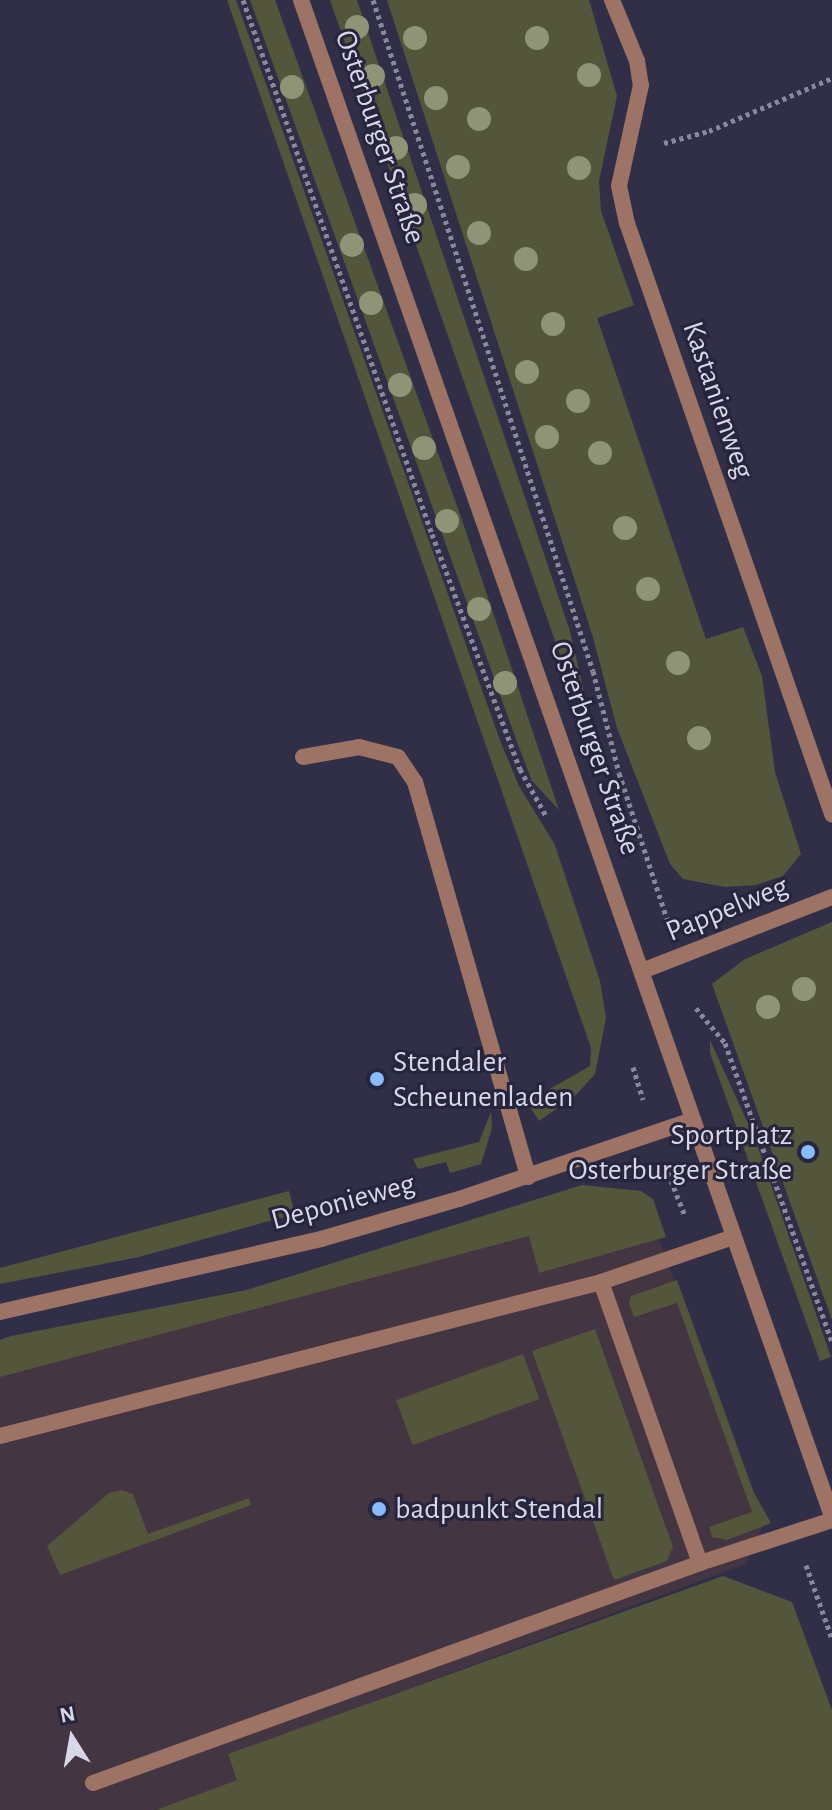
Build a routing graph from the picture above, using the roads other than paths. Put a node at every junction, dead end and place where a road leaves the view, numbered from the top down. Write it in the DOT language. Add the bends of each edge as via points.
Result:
graph roads {
  1 [pos="301,0"];
  2 [pos="612,0"];
  3 [pos="303,757"];
  4 [pos="832,814"];
  5 [pos="832,897"];
  6 [pos="642,971"];
  7 [pos="693,1120"];
  8 [pos="528,1177"];
  9 [pos="733,1237"];
  10 [pos="601,1282"];
  11 [pos="0,1312"];
  12 [pos="0,1436"];
  13 [pos="832,1518"];
  14 [pos="700,1563"];
  15 [pos="93,1783"];
  1 -- 6 [label="street, Osterburger Straße"];
  2 -- 4 [label="street, Kastanienweg" via="641,85 619,186 627,223"];
  3 -- 8 [label="street" via="359,747 398,757 415,782"];
  5 -- 6 [label="street, Pappelweg"];
  6 -- 7 [label="street, Osterburger Straße"];
  7 -- 8 [label="street, Deponieweg"];
  7 -- 9 [label="street, Osterburger Straße"];
  8 -- 11 [label="street, Deponieweg" via="321,1239"];
  9 -- 10 [label="street"];
  9 -- 13 [label="street, Osterburger Straße"];
  10 -- 12 [label="street"];
  10 -- 14 [label="street"];
  13 -- 14 [label="street"];
  14 -- 15 [label="street"];
}
